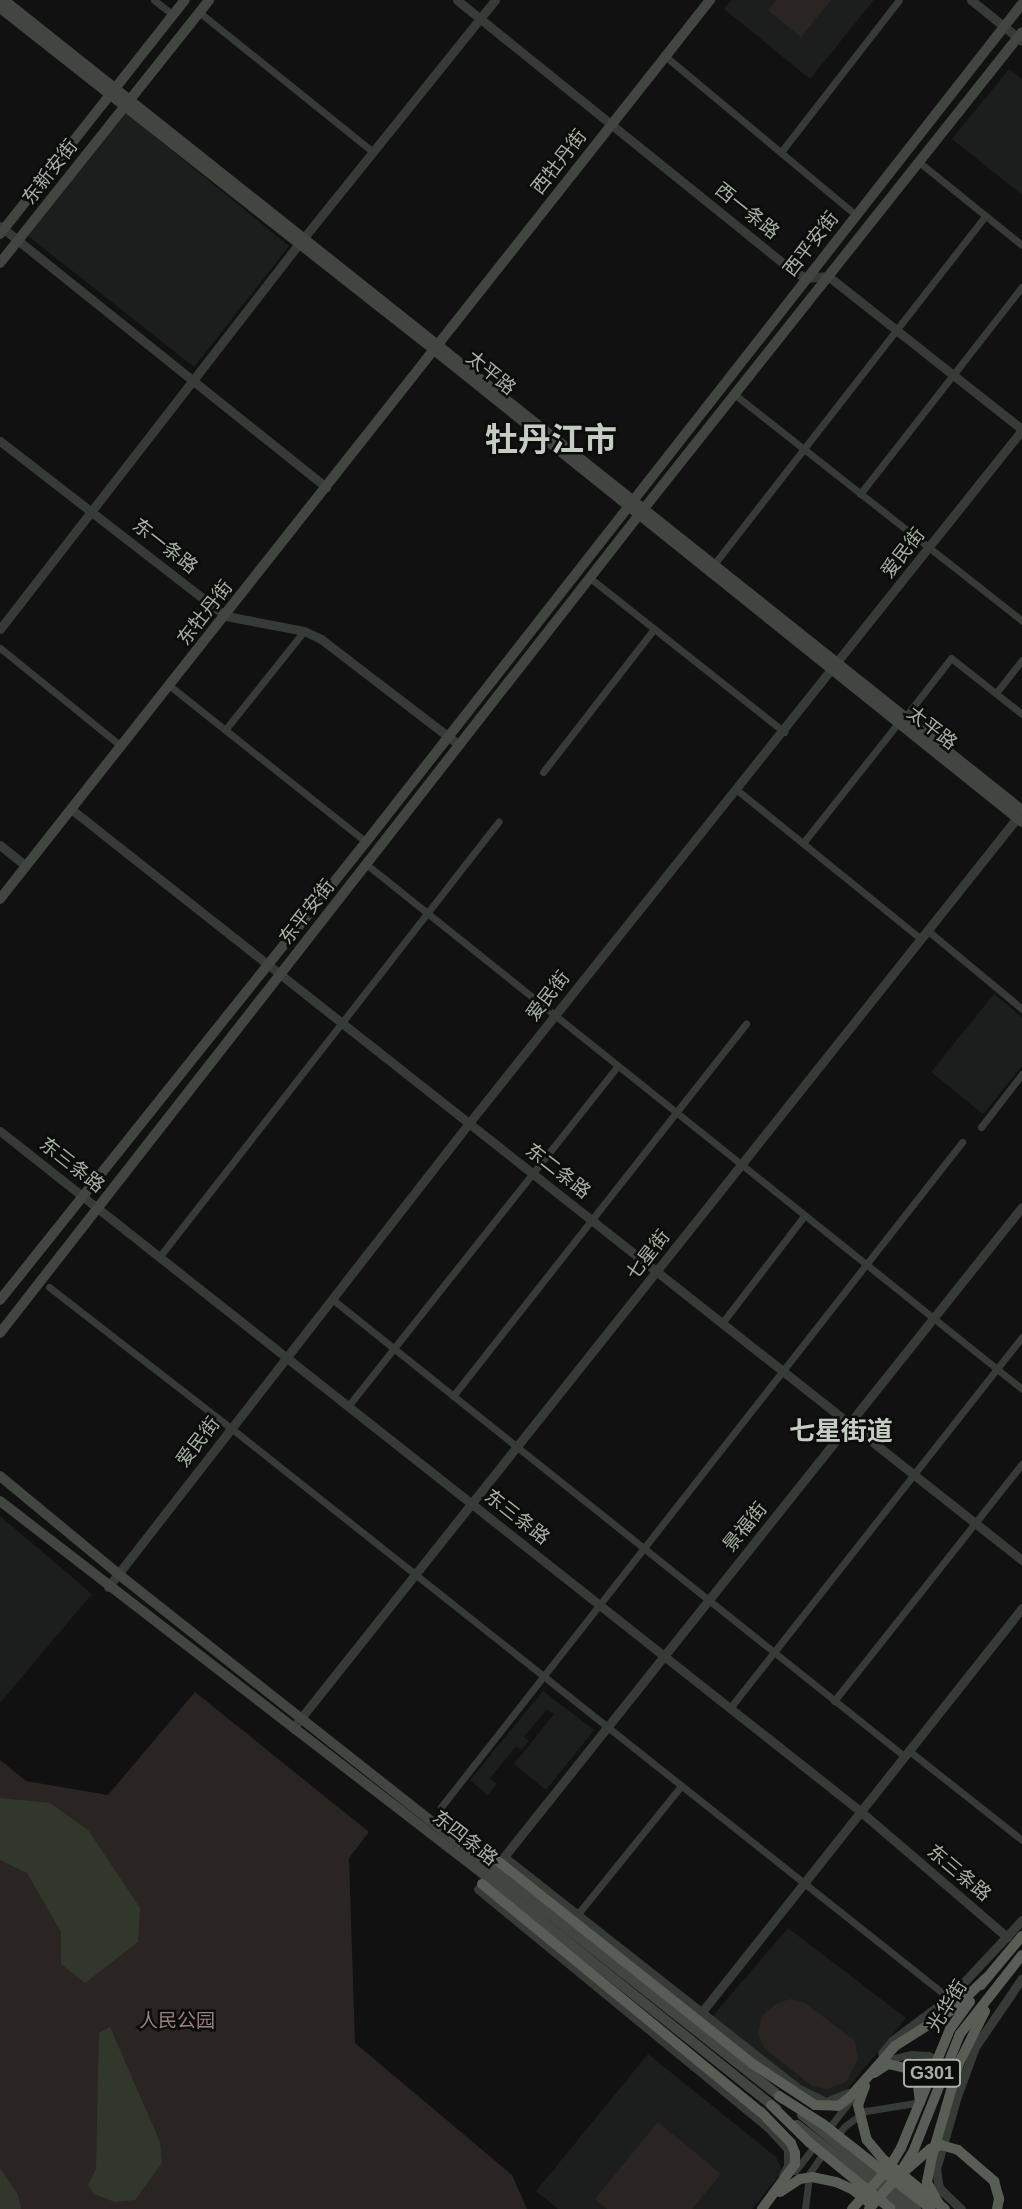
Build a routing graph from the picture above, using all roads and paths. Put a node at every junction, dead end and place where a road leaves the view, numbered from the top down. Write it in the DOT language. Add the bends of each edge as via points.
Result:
graph roads {
  1 [pos="4,0"];
  2 [pos="154,0"];
  3 [pos="185,0"];
  4 [pos="209,0"];
  5 [pos="457,0"];
  6 [pos="495,0"];
  7 [pos="710,0"];
  8 [pos="900,0"];
  9 [pos="971,0"];
  10 [pos="1022,4"];
  11 [pos="0,8"];
  12 [pos="199,12"];
  13 [pos="173,15"];
  14 [pos="480,19"];
  15 [pos="1004,26"];
  16 [pos="1021,37"];
  17 [pos="665,57"];
  18 [pos="112,91"];
  19 [pos="127,103"];
  20 [pos="612,124"];
  21 [pos="373,152"];
  22 [pos="781,152"];
  23 [pos="919,162"];
  24 [pos="856,215"];
  25 [pos="985,216"];
  26 [pos="1,230"];
  27 [pos="18,241"];
  28 [pos="301,241"];
  29 [pos="1022,245"];
  30 [pos="0,264"];
  31 [pos="828,276"];
  32 [pos="806,278"];
  33 [pos="1022,287"];
  34 [pos="897,330"];
  35 [pos="435,346"];
  36 [pos="953,375"];
  37 [pos="193,381"];
  38 [pos="734,394"];
  39 [pos="1022,430"];
  40 [pos="0,441"];
  41 [pos="804,449"];
  42 [pos="326,486"];
  43 [pos="860,494"];
  44 [pos="630,502"];
  45 [pos="91,511"];
  46 [pos="641,511"];
  47 [pos="929,548"];
  48 [pos="715,563"];
  49 [pos="590,578"];
  50 [pos="226,616"];
  51 [pos="1022,621"];
  52 [pos="0,629"];
  53 [pos="654,629"];
  54 [pos="304,631"];
  55 [pos="0,648"];
  56 [pos="1022,660"];
  57 [pos="836,667"];
  58 [pos="170,686"];
  59 [pos="996,693"];
  60 [pos="1022,713"];
  61 [pos="902,720"];
  62 [pos="225,730"];
  63 [pos="783,732"];
  64 [pos="446,737"];
  65 [pos="121,746"];
  66 [pos="459,746"];
  67 [pos="543,772"];
  68 [pos="737,790"];
  69 [pos="71,809"];
  70 [pos="1021,815"];
  71 [pos="499,821"];
  72 [pos="366,842"];
  73 [pos="803,843"];
  74 [pos="0,845"];
  75 [pos="366,864"];
  76 [pos="26,866"];
  77 [pos="0,898"];
  78 [pos="427,913"];
  79 [pos="923,934"];
  80 [pos="267,963"];
  81 [pos="281,974"];
  82 [pos="1022,1009"];
  83 [pos="555,1016"];
  84 [pos="341,1022"];
  85 [pos="746,1024"];
  86 [pos="618,1066"];
  87 [pos="1022,1074"];
  88 [pos="676,1113"];
  89 [pos="469,1123"];
  90 [pos="981,1127"];
  91 [pos="0,1131"];
  92 [pos="962,1142"];
  93 [pos="740,1165"];
  94 [pos="533,1173"];
  95 [pos="83,1195"];
  96 [pos="1022,1207"];
  97 [pos="99,1208"];
  98 [pos="804,1216"];
  99 [pos="592,1220"];
  100 [pos="160,1256"];
  101 [pos="866,1266"];
  102 [pos="657,1272"];
  103 [pos="50,1287"];
  104 [pos="332,1299"];
  105 [pos="0,1300"];
  106 [pos="933,1320"];
  107 [pos="722,1323"];
  108 [pos="0,1333"];
  109 [pos="1022,1337"];
  110 [pos="394,1349"];
  111 [pos="288,1357"];
  112 [pos="997,1369"];
  113 [pos="783,1371"];
  114 [pos="1022,1389"];
  115 [pos="453,1396"];
  116 [pos="349,1405"];
  117 [pos="850,1424"];
  118 [pos="231,1428"];
  119 [pos="518,1448"];
  120 [pos="1022,1464"];
  121 [pos="914,1475"];
  122 [pos="0,1476"];
  123 [pos="0,1501"];
  124 [pos="473,1504"];
  125 [pos="975,1523"];
  126 [pos="644,1548"];
  127 [pos="1022,1560"];
  128 [pos="117,1573"];
  129 [pos="416,1575"];
  130 [pos="108,1587"];
  131 [pos="709,1601"];
  132 [pos="600,1604"];
  133 [pos="1022,1608"];
  134 [pos="774,1652"];
  135 [pos="664,1656"];
  136 [pos="543,1676"];
  137 [pos="834,1701"];
  138 [pos="730,1708"];
  139 [pos="302,1719"];
  140 [pos="607,1727"];
  141 [pos="293,1728"];
  142 [pos="906,1753"];
  143 [pos="681,1786"];
  144 [pos="441,1807"];
  145 [pos="860,1811"];
  146 [pos="1022,1840"];
  147 [pos="499,1863"];
  148 [pos="803,1883"];
  149 [pos="483,1884"];
  150 [pos="542,1914"];
  151 [pos="577,1915"];
  152 [pos="1022,1920"];
  153 [pos="1016,1938"];
  154 [pos="1022,1956"];
  155 [pos="1022,1978"];
  156 [pos="985,1979"];
  157 [pos="949,1998"];
  158 [pos="701,2013"];
  159 [pos="881,2061"];
  160 [pos="869,2069"];
  161 [pos="966,2071"];
  162 [pos="957,2096"];
  163 [pos="775,2100"];
  164 [pos="920,2107"];
  165 [pos="898,2176"];
  166 [pos="875,2207"];
  167 [pos="938,2207"];
  168 [pos="762,2208"];
  169 [pos="805,2209"];
  170 [pos="852,2209"];
  171 [pos="891,2209"];
  172 [pos="904,2209"];
  173 [pos="916,2209"];
  174 [pos="961,2209"];
  175 [pos="997,2209"];
  1 -- 18 [label="main road, 太平路"];
  2 -- 13 [label="street"];
  3 -- 13 [label="main road, 东新安街"];
  4 -- 12 [label="main road, 东新安街"];
  5 -- 14 [label="street, 西一条路"];
  6 -- 14 [label="street"];
  7 -- 17 [label="main road, 西牡丹街"];
  8 -- 22 [label="street"];
  9 -- 15 [label="street"];
  10 -- 15 [label="main road, 西平安街"];
  11 -- 18 [label="main road, 太平路"];
  12 -- 19 [label="main road, 东新安街"];
  12 -- 21 [label="street"];
  13 -- 18 [label="main road, 东新安街"];
  14 -- 20 [label="street, 西一条路"];
  14 -- 21 [label="street"];
  15 -- 16 [label="street"];
  15 -- 24 [label="main road, 西平安街"];
  16 -- 23 [label="main road, 西平安街"];
  17 -- 20 [label="main road, 西牡丹街"];
  17 -- 22 [label="street"];
  18 -- 19 [label="main road, 太平路"];
  18 -- 26 [label="main road, 东新安街"];
  19 -- 27 [label="main road, 东新安街"];
  19 -- 28 [label="main road, 太平路"];
  20 -- 32 [label="street, 西一条路"];
  20 -- 35 [label="main road, 西牡丹街"];
  21 -- 28 [label="street"];
  22 -- 24 [label="street"];
  23 -- 25 [label="street"];
  23 -- 31 [label="main road, 西平安街"];
  24 -- 32 [label="main road, 西平安街"];
  25 -- 29 [label="street"];
  25 -- 34 [label="street"];
  26 -- 27 [label="street"];
  27 -- 30 [label="main road, 东新安街"];
  27 -- 37 [label="street"];
  28 -- 35 [label="main road, 太平路"];
  28 -- 37 [label="street"];
  31 -- 32 [label="street"];
  31 -- 34 [label="street"];
  31 -- 38 [label="main road, 西平安街"];
  32 -- 44 [label="main road, 西平安街"];
  33 -- 36 [label="street"];
  34 -- 36 [label="street"];
  34 -- 41 [label="street"];
  35 -- 42 [label="main road, 东牡丹街"];
  35 -- 44 [label="main road, 太平路"];
  36 -- 39 [label="street"];
  36 -- 43 [label="street"];
  37 -- 42 [label="street"];
  37 -- 45 [label="street"];
  38 -- 41 [label="street"];
  38 -- 46 [label="main road, 西平安街"];
  39 -- 47 [label="street, 爱民街"];
  40 -- 45 [label="street, 东一条路"];
  41 -- 43 [label="street"];
  41 -- 48 [label="street"];
  42 -- 50 [label="main road, 东牡丹街"];
  43 -- 47 [label="street"];
  44 -- 46 [label="main road, 太平路"];
  44 -- 64 [label="main road, 东平安街"];
  45 -- 50 [label="street, 东一条路"];
  45 -- 52 [label="street"];
  46 -- 48 [label="main road, 太平路"];
  46 -- 49 [label="main road, 东平安街"];
  46 -- 57 [label="main road, 太平路"];
  47 -- 51 [label="street"];
  47 -- 57 [label="street, 爱民街"];
  48 -- 57 [label="main road, 太平路"];
  49 -- 53 [label="street"];
  49 -- 66 [label="main road, 东平安街"];
  50 -- 54 [label="street, 东一条路"];
  50 -- 58 [label="main road, 东牡丹街"];
  53 -- 63 [label="street"];
  53 -- 67 [label="street"];
  54 -- 62 [label="street"];
  54 -- 64 [label="street, 东一条路" via="338,651"];
  55 -- 65 [label="street"];
  56 -- 59 [label="street"];
  57 -- 61 [label="main road, 太平路"];
  57 -- 63 [label="street, 爱民街"];
  58 -- 62 [label="street"];
  58 -- 65 [label="main road, 东牡丹街"];
  59 -- 60 [label="street"];
  59 -- 61 [label="street" via="951,658"];
  61 -- 70 [label="main road, 太平路"];
  61 -- 73 [label="street"];
  62 -- 72 [label="street"];
  63 -- 68 [label="street, 爱民街"];
  64 -- 66 [label="street, 东一条路"];
  64 -- 72 [label="main road, 东平安街"];
  65 -- 69 [label="main road, 东牡丹街"];
  66 -- 75 [label="main road, 东平安街"];
  68 -- 73 [label="street"];
  68 -- 83 [label="street, 爱民街"];
  69 -- 76 [label="main road, 东牡丹街"];
  69 -- 80 [label="street, 东二条路"];
  70 -- 79 [label="street, 七星街"];
  71 -- 78 [label="street"];
  72 -- 80 [label="main road, 东平安街"];
  73 -- 79 [label="street"];
  74 -- 76 [label="street"];
  75 -- 78 [label="street"];
  75 -- 81 [label="main road, 东平安街"];
  76 -- 77 [label="main road, 东牡丹街"];
  78 -- 83 [label="street"];
  78 -- 84 [label="street"];
  79 -- 82 [label="street"];
  79 -- 93 [label="street, 七星街"];
  80 -- 81 [label="street, 东二条路"];
  80 -- 95 [label="main road, 东平安街"];
  81 -- 84 [label="street, 东二条路"];
  81 -- 97 [label="main road, 东平安街"];
  83 -- 86 [label="street"];
  83 -- 89 [label="street, 爱民街"];
  84 -- 89 [label="street, 东二条路"];
  84 -- 100 [label="street"];
  85 -- 88 [label="street"];
  86 -- 88 [label="street"];
  86 -- 94 [label="street"];
  87 -- 90 [label="street"];
  88 -- 93 [label="street"];
  88 -- 99 [label="street"];
  89 -- 94 [label="street, 东二条路"];
  89 -- 104 [label="street, 爱民街"];
  91 -- 95 [label="street, 东三条路"];
  92 -- 101 [label="street"];
  93 -- 98 [label="street"];
  93 -- 102 [label="street, 七星街"];
  94 -- 99 [label="street, 东二条路"];
  94 -- 110 [label="street"];
  95 -- 97 [label="street, 东三条路"];
  95 -- 105 [label="main road, 东平安街"];
  96 -- 106 [label="street, 景福街"];
  97 -- 100 [label="street, 东三条路"];
  97 -- 108 [label="main road, 东平安街"];
  98 -- 101 [label="street"];
  98 -- 107 [label="street"];
  99 -- 102 [label="street, 东二条路"];
  99 -- 115 [label="street"];
  100 -- 111 [label="street, 东三条路"];
  101 -- 106 [label="street"];
  101 -- 113 [label="street"];
  102 -- 107 [label="street, 东二条路"];
  102 -- 119 [label="street, 七星街"];
  103 -- 118 [label="street"];
  104 -- 110 [label="street"];
  104 -- 111 [label="street, 爱民街"];
  106 -- 112 [label="street"];
  106 -- 117 [label="street, 景福街"];
  107 -- 113 [label="street, 东二条路"];
  109 -- 112 [label="street"];
  110 -- 115 [label="street"];
  110 -- 116 [label="street"];
  111 -- 116 [label="street, 东三条路"];
  111 -- 118 [label="street, 爱民街"];
  112 -- 114 [label="street"];
  112 -- 121 [label="street"];
  113 -- 117 [label="street, 东二条路"];
  113 -- 126 [label="street"];
  115 -- 119 [label="street"];
  116 -- 124 [label="street, 东三条路"];
  117 -- 121 [label="street, 东二条路"];
  117 -- 131 [label="street, 景福街"];
  118 -- 128 [label="street, 爱民街"];
  118 -- 129 [label="street"];
  119 -- 124 [label="street, 七星街"];
  119 -- 126 [label="street"];
  120 -- 125 [label="street"];
  121 -- 125 [label="street, 东二条路"];
  121 -- 134 [label="street"];
  122 -- 128 [label="main road"];
  123 -- 130 [label="main road, 东四条路"];
  124 -- 129 [label="street, 七星街"];
  124 -- 132 [label="street, 东三条路"];
  125 -- 127 [label="street, 东二条路"];
  125 -- 137 [label="street"];
  126 -- 131 [label="street"];
  126 -- 132 [label="street"];
  128 -- 130 [label="street, 爱民街"];
  128 -- 139 [label="main road"];
  129 -- 136 [label="street"];
  129 -- 139 [label="street, 七星街"];
  130 -- 141 [label="main road, 东四条路"];
  131 -- 134 [label="street"];
  131 -- 135 [label="street, 景福街"];
  132 -- 135 [label="street, 东三条路"];
  132 -- 136 [label="street"];
  133 -- 142 [label="street"];
  134 -- 137 [label="street"];
  134 -- 138 [label="street"];
  135 -- 138 [label="street, 东三条路"];
  135 -- 140 [label="street, 景福街"];
  136 -- 140 [label="street"];
  136 -- 144 [label="street"];
  137 -- 142 [label="street"];
  138 -- 145 [label="street, 东三条路"];
  139 -- 141 [label="street, 七星街"];
  139 -- 147 [label="main road"];
  140 -- 143 [label="street"];
  140 -- 147 [label="street, 景福街"];
  141 -- 149 [label="main road, 东四条路"];
  142 -- 145 [label="street"];
  142 -- 146 [label="street"];
  143 -- 148 [label="street"];
  143 -- 151 [label="street"];
  145 -- 148 [label="street"];
  145 -- 153 [label="street, 东三条路"];
  147 -- 149 [label="street, 景福街"];
  147 -- 150 [label="highway"];
  147 -- 151 [label="street"];
  148 -- 157 [label="street"];
  148 -- 158 [label="street"];
  149 -- 150 [label="highway"];
  149 -- 168 [label="street" via="779,2137 788,2150 788,2166"];
  150 -- 156 [label="highway" via="775,2081 815,2105 827,2107 849,2098 895,2046 955,2008"];
  150 -- 163 [label="main road"];
  150 -- 168 [label="highway" via="791,2143 795,2164"];
  151 -- 158 [label="street"];
  152 -- 153 [label="street"];
  153 -- 156 [label="highway, 光华街 / G301"];
  153 -- 157 [label="street"];
  154 -- 165 [label="highway, 光华街 / G301" via="960,2034 924,2128"];
  154 -- 167 [label="highway" via="979,2020 959,2063 927,2176"];
  155 -- 161 [label="street" via="986,2029"];
  156 -- 164 [label="highway, 光华街 / G301" via="950,2029"];
  157 -- 160 [label="street" via="893,2040"];
  158 -- 160 [label="street" via="818,2100 835,2101 844,2096"];
  159 -- 160 [label="street"];
  159 -- 161 [label="street" via="928,2054"];
  159 -- 168 [label="street"];
  161 -- 162 [label="street"];
  162 -- 169 [label="street" via="877,2108 854,2118 814,2164 805,2186"];
  162 -- 174 [label="street" via="936,2182"];
  163 -- 167 [label="highway" via="823,2124"];
  163 -- 171 [label="highway" via="810,2143"];
  163 -- 172 [label="main road"];
  163 -- 173 [label="main road"];
  164 -- 167 [label="highway" via="917,2078 899,2064 877,2070 858,2105 862,2128 875,2152"];
  164 -- 170 [label="highway, 光华街 / G301" via="889,2168"];
  165 -- 166 [label="highway, 光华街 / G301"];
  165 -- 175 [label="highway" via="930,2149 949,2146 994,2181"];
  166 -- 168 [label="highway" via="852,2189 812,2177 790,2184"];
}
